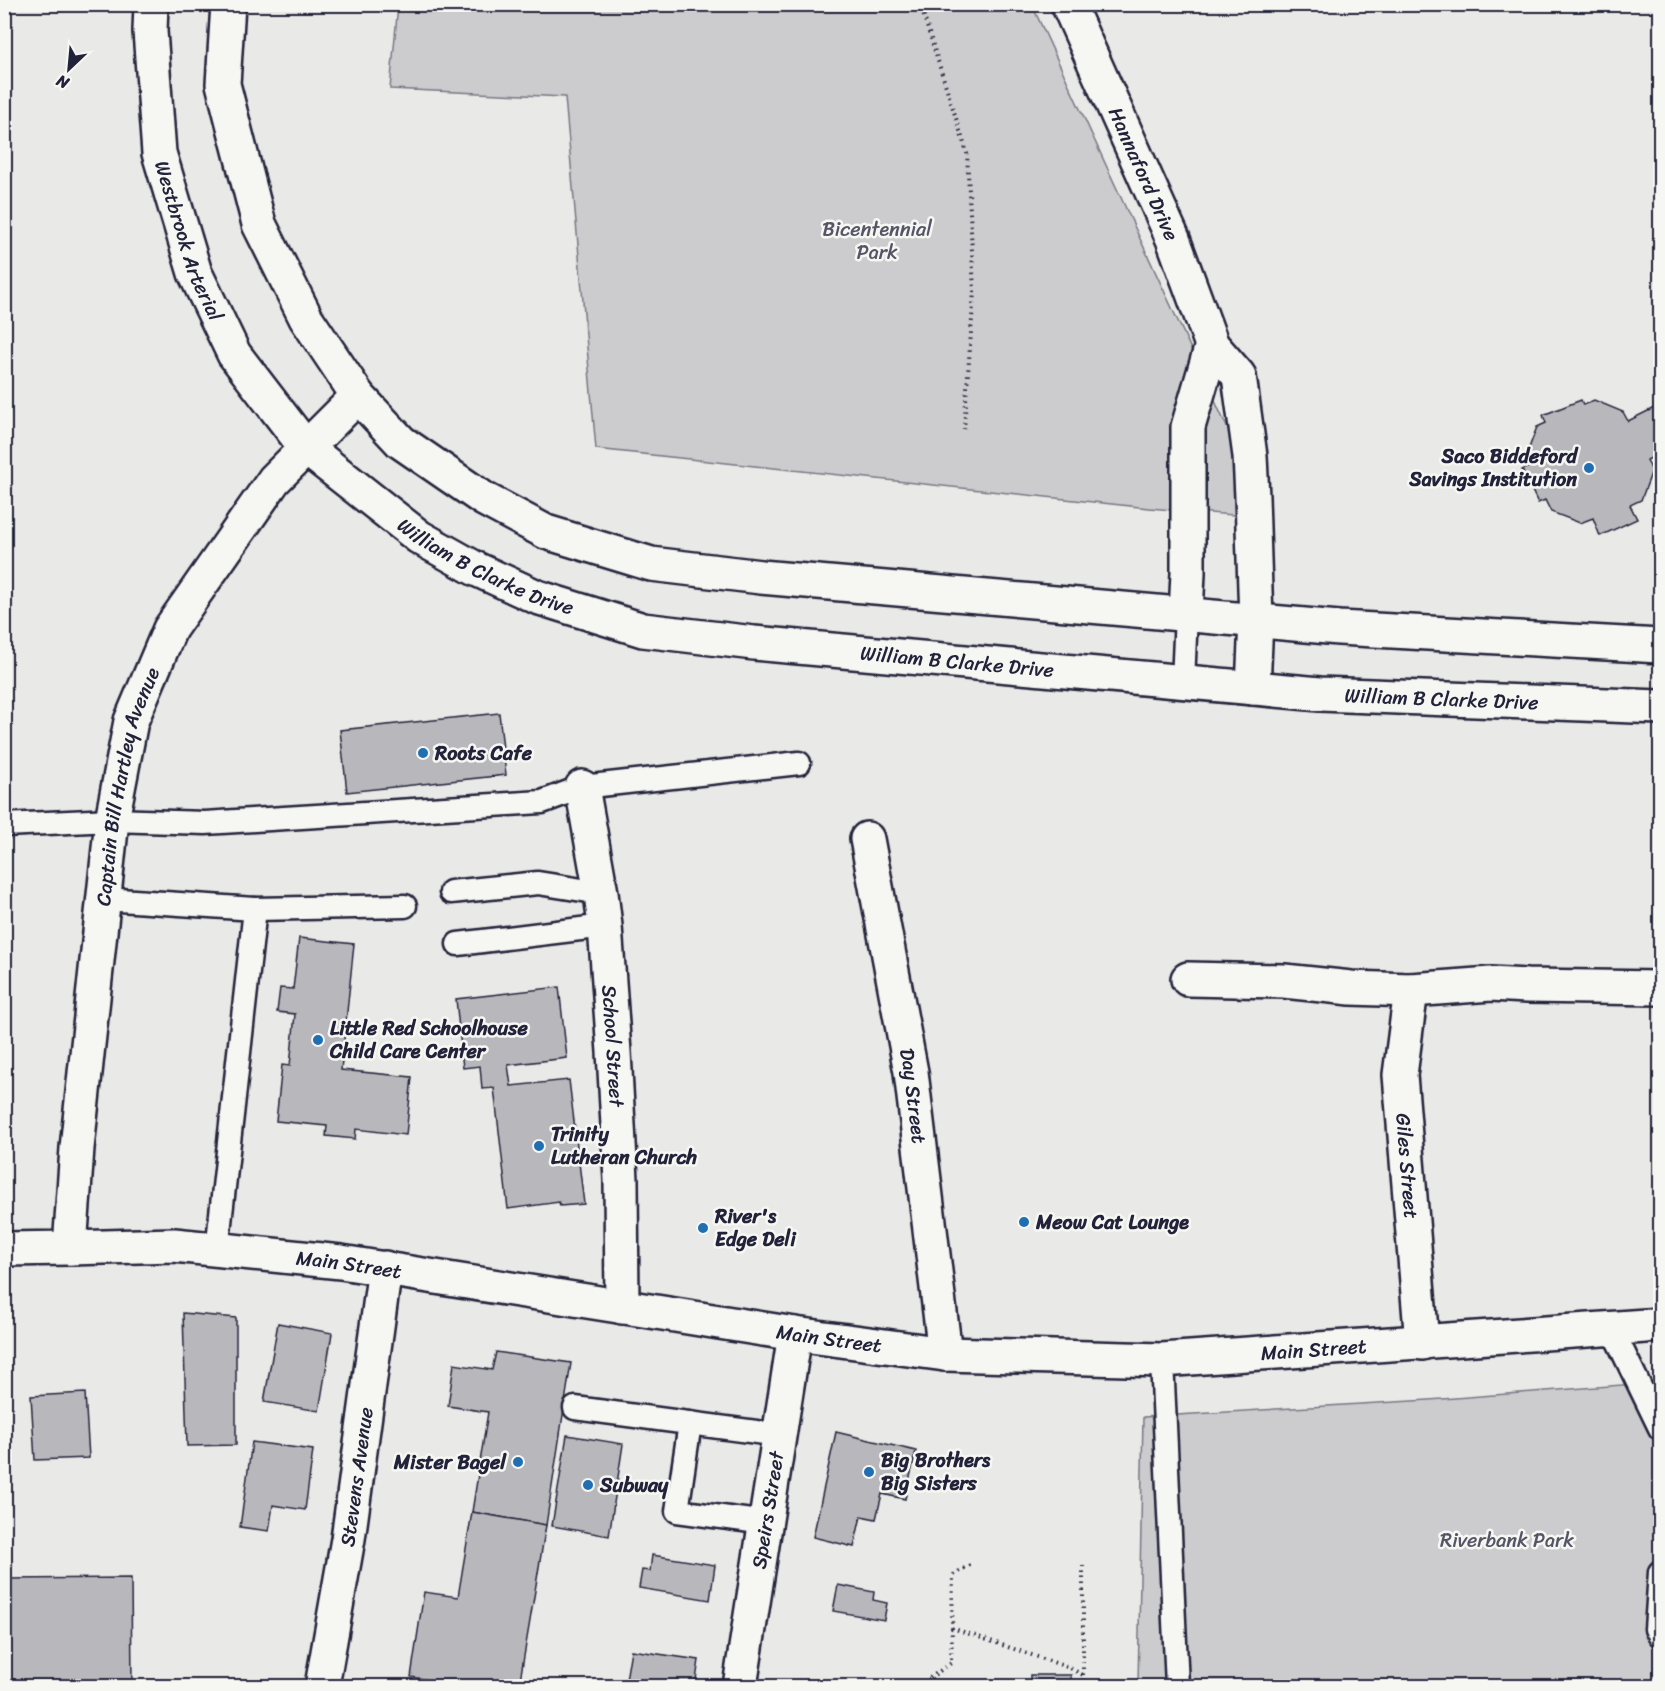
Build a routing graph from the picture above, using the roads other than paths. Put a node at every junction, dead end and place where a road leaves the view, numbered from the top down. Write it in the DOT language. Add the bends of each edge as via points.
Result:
graph roads {
  1 [pos="151,4"];
  2 [pos="228,4"];
  3 [pos="1068,4"];
  4 [pos="1212,345"];
  5 [pos="358,396"];
  6 [pos="306,448"];
  7 [pos="1186,614"];
  8 [pos="1256,620"];
  9 [pos="1660,646"];
  10 [pos="1183,682"];
  11 [pos="1253,688"];
  12 [pos="1660,707"];
  13 [pos="799,763"];
  14 [pos="582,787"];
  15 [pos="112,820"];
  16 [pos="4,825"];
  17 [pos="867,839"];
  18 [pos="451,892"];
  19 [pos="601,893"];
  20 [pos="104,899"];
  21 [pos="405,906"];
  22 [pos="255,909"];
  23 [pos="605,926"];
  24 [pos="458,944"];
  25 [pos="1188,979"];
  26 [pos="1660,988"];
  27 [pos="1411,990"];
  28 [pos="70,1248"];
  29 [pos="4,1249"];
  30 [pos="217,1250"];
  31 [pos="385,1268"];
  32 [pos="622,1307"];
  33 [pos="1660,1325"];
  34 [pos="1612,1329"];
  35 [pos="795,1334"];
  36 [pos="1422,1343"];
  37 [pos="945,1354"];
  38 [pos="1162,1360"];
  39 [pos="575,1408"];
  40 [pos="690,1424"];
  41 [pos="1660,1428"];
  42 [pos="779,1435"];
  43 [pos="766,1523"];
  44 [pos="1660,1572"];
  45 [pos="1660,1635"];
  46 [pos="322,1686"];
  47 [pos="740,1686"];
  48 [pos="1177,1686"];
  1 -- 6 [label="main road, Westbrook Arterial" via="159,153 195,273 234,354"];
  2 -- 5 [label="main road" via="223,84 259,224 306,318"];
  3 -- 4 [label="main road, Hannaford Drive" via="1173,239"];
  4 -- 7 [label="main road" via="1188,427"];
  4 -- 8 [label="main road, Hannaford Drive" via="1239,376 1250,456"];
  5 -- 6 [label="main road, Captain Bill Hartley Avenue"];
  5 -- 7 [label="main road" via="401,442 484,500 546,532 651,564"];
  6 -- 10 [label="main road, William B Clarke Drive" via="419,537 476,569 537,597 643,630"];
  6 -- 15 [label="main road, Captain Bill Hartley Avenue" via="274,480 170,629 131,721"];
  7 -- 8 [label="main road"];
  7 -- 10 [label="lane"];
  8 -- 9 [label="main road"];
  8 -- 11 [label="main road, Hannaford Drive"];
  10 -- 11 [label="main road, William B Clarke Drive"];
  11 -- 12 [label="main road, William B Clarke Drive"];
  13 -- 14 [label="lane"];
  14 -- 15 [label="lane" via="542,801 205,823"];
  14 -- 19 [label="main road, School Street"];
  15 -- 16 [label="lane"];
  15 -- 20 [label="main road, Captain Bill Hartley Avenue"];
  17 -- 37 [label="main road, Day Street" via="910,1072"];
  18 -- 19 [label="lane" via="538,883"];
  19 -- 23 [label="main road, School Street"];
  20 -- 22 [label="lane"];
  20 -- 28 [label="main road, Captain Bill Hartley Avenue"];
  21 -- 22 [label="lane"];
  22 -- 30 [label="lane"];
  23 -- 24 [label="lane"];
  23 -- 32 [label="main road, School Street" via="620,1169"];
  25 -- 27 [label="main road"];
  26 -- 27 [label="main road" via="1491,984"];
  27 -- 36 [label="main road, Giles Street" via="1400,1075"];
  28 -- 29 [label="main road, Main Street"];
  28 -- 30 [label="main road, Main Street" via="174,1245"];
  30 -- 31 [label="main road, Main Street"];
  31 -- 32 [label="main road, Main Street"];
  31 -- 46 [label="main road, Stevens Avenue" via="348,1539"];
  32 -- 35 [label="main road, Main Street"];
  33 -- 34 [label="main road, Main Street"];
  34 -- 36 [label="main road, Main Street"];
  34 -- 41 [label="lane"];
  35 -- 37 [label="main road, Main Street"];
  35 -- 42 [label="main road, Speirs Street"];
  36 -- 38 [label="main road, Main Street"];
  37 -- 38 [label="main road, Main Street"];
  38 -- 48 [label="lane"];
  39 -- 40 [label="lane"];
  40 -- 42 [label="lane"];
  40 -- 43 [label="lane" via="677,1511"];
  42 -- 43 [label="main road, Speirs Street"];
  43 -- 47 [label="main road, Speirs Street"];
  44 -- 45 [label="lane" via="1656,1629"];
}
